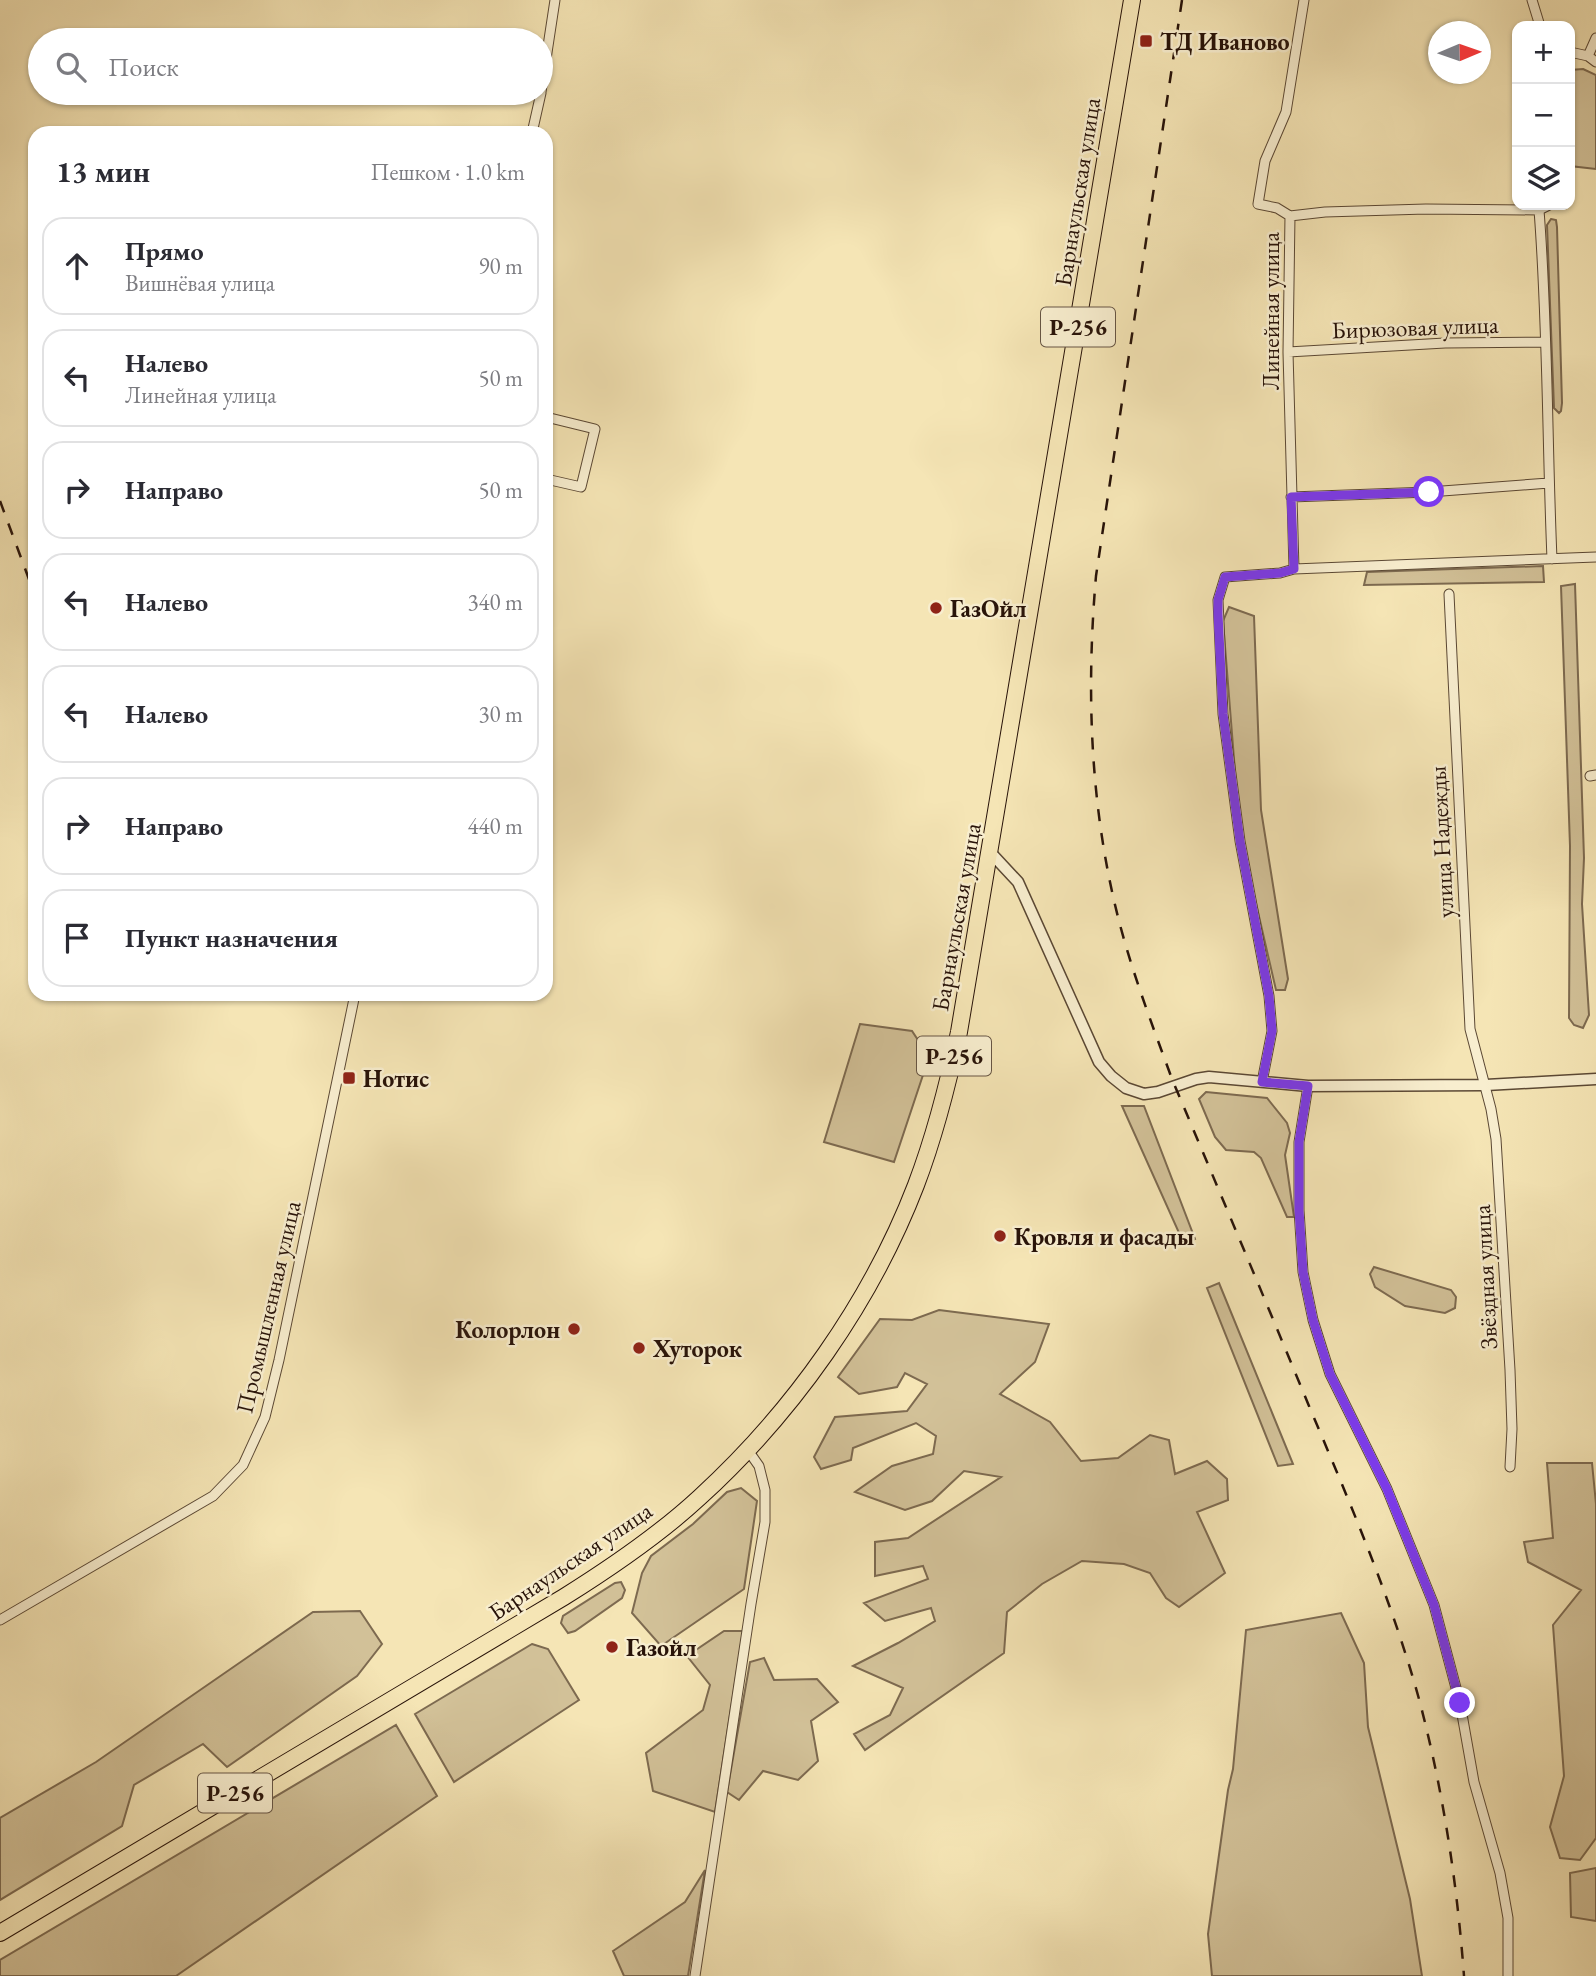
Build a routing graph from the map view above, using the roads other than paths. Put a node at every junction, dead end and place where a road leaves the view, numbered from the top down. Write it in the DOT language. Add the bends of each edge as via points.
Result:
graph roads {
  1 [pos="555,0"];
  2 [pos="1132,0"];
  3 [pos="1304,0"];
  4 [pos="1532,0"];
  5 [pos="1538,21"];
  6 [pos="551,28"];
  7 [pos="1596,38"];
  8 [pos="1575,54"];
  9 [pos="1592,59"];
  10 [pos="538,105"];
  11 [pos="534,126"];
  12 [pos="1512,210"];
  13 [pos="1539,210"];
  14 [pos="1290,216"];
  15 [pos="1544,342"];
  16 [pos="1288,352"];
  17 [pos="553,419"];
  18 [pos="553,480"];
  19 [pos="1549,484"];
  20 [pos="1291,497"];
  21 [pos="1596,557"];
  22 [pos="1552,559"];
  23 [pos="1294,569"];
  24 [pos="1449,594"];
  25 [pos="990,852"];
  26 [pos="354,1001"];
  27 [pos="1596,1079"];
  28 [pos="1262,1082"];
  29 [pos="1486,1085"];
  30 [pos="1308,1086"];
  31 [pos="747,1449"];
  32 [pos="1510,1467"];
  33 [pos="0,1620"];
  34 [pos="0,1933"];
  35 [pos="695,1976"];
  36 [pos="1508,1976"];
  1 -- 6 [label="street"];
  2 -- 25 [label="highway, Барнаульская улица / Р-256"];
  3 -- 14 [label="street, Линейная улица" via="1286,112 1265,161 1258,204"];
  4 -- 5 [label="street"];
  7 -- 9 [label="street"];
  8 -- 9 [label="street"];
  10 -- 11 [label="street"];
  12 -- 14 [label="street"];
  13 -- 15 [label="street"];
  14 -- 16 [label="street, Линейная улица"];
  15 -- 16 [label="street, Бирюзовая улица"];
  15 -- 19 [label="street"];
  16 -- 20 [label="street, Линейная улица"];
  17 -- 18 [label="street" via="595,429 581,486"];
  19 -- 20 [label="street"];
  19 -- 22 [label="street"];
  20 -- 23 [label="street, Линейная улица"];
  21 -- 22 [label="street"];
  22 -- 23 [label="street"];
  23 -- 28 [label="street" via="1225,577 1218,600 1225,727 1240,841 1269,996 1272,1031"];
  24 -- 29 [label="street, улица Надежды" via="1470,1029"];
  25 -- 28 [label="street" via="1018,882 1099,1062 1118,1082 1143,1094 1209,1077"];
  25 -- 31 [label="highway, Барнаульская улица / Р-256" via="946,1091 916,1186 886,1252 841,1328"];
  26 -- 33 [label="street, Промышленная улица" via="271,1394 243,1465 213,1496"];
  27 -- 29 [label="street"];
  28 -- 30 [label="street"];
  29 -- 30 [label="street"];
  29 -- 32 [label="street, Звёздная улица" via="1496,1139 1503,1241"];
  30 -- 36 [label="street" via="1299,1142 1299,1210 1303,1272 1313,1320 1330,1374 1387,1489 1434,1605 1500,1873 1508,1918"];
  31 -- 34 [label="highway, Барнаульская улица / Р-256" via="667,1525 575,1590"];
  31 -- 35 [label="street" via="759,1466 765,1490 765,1521"];
}
